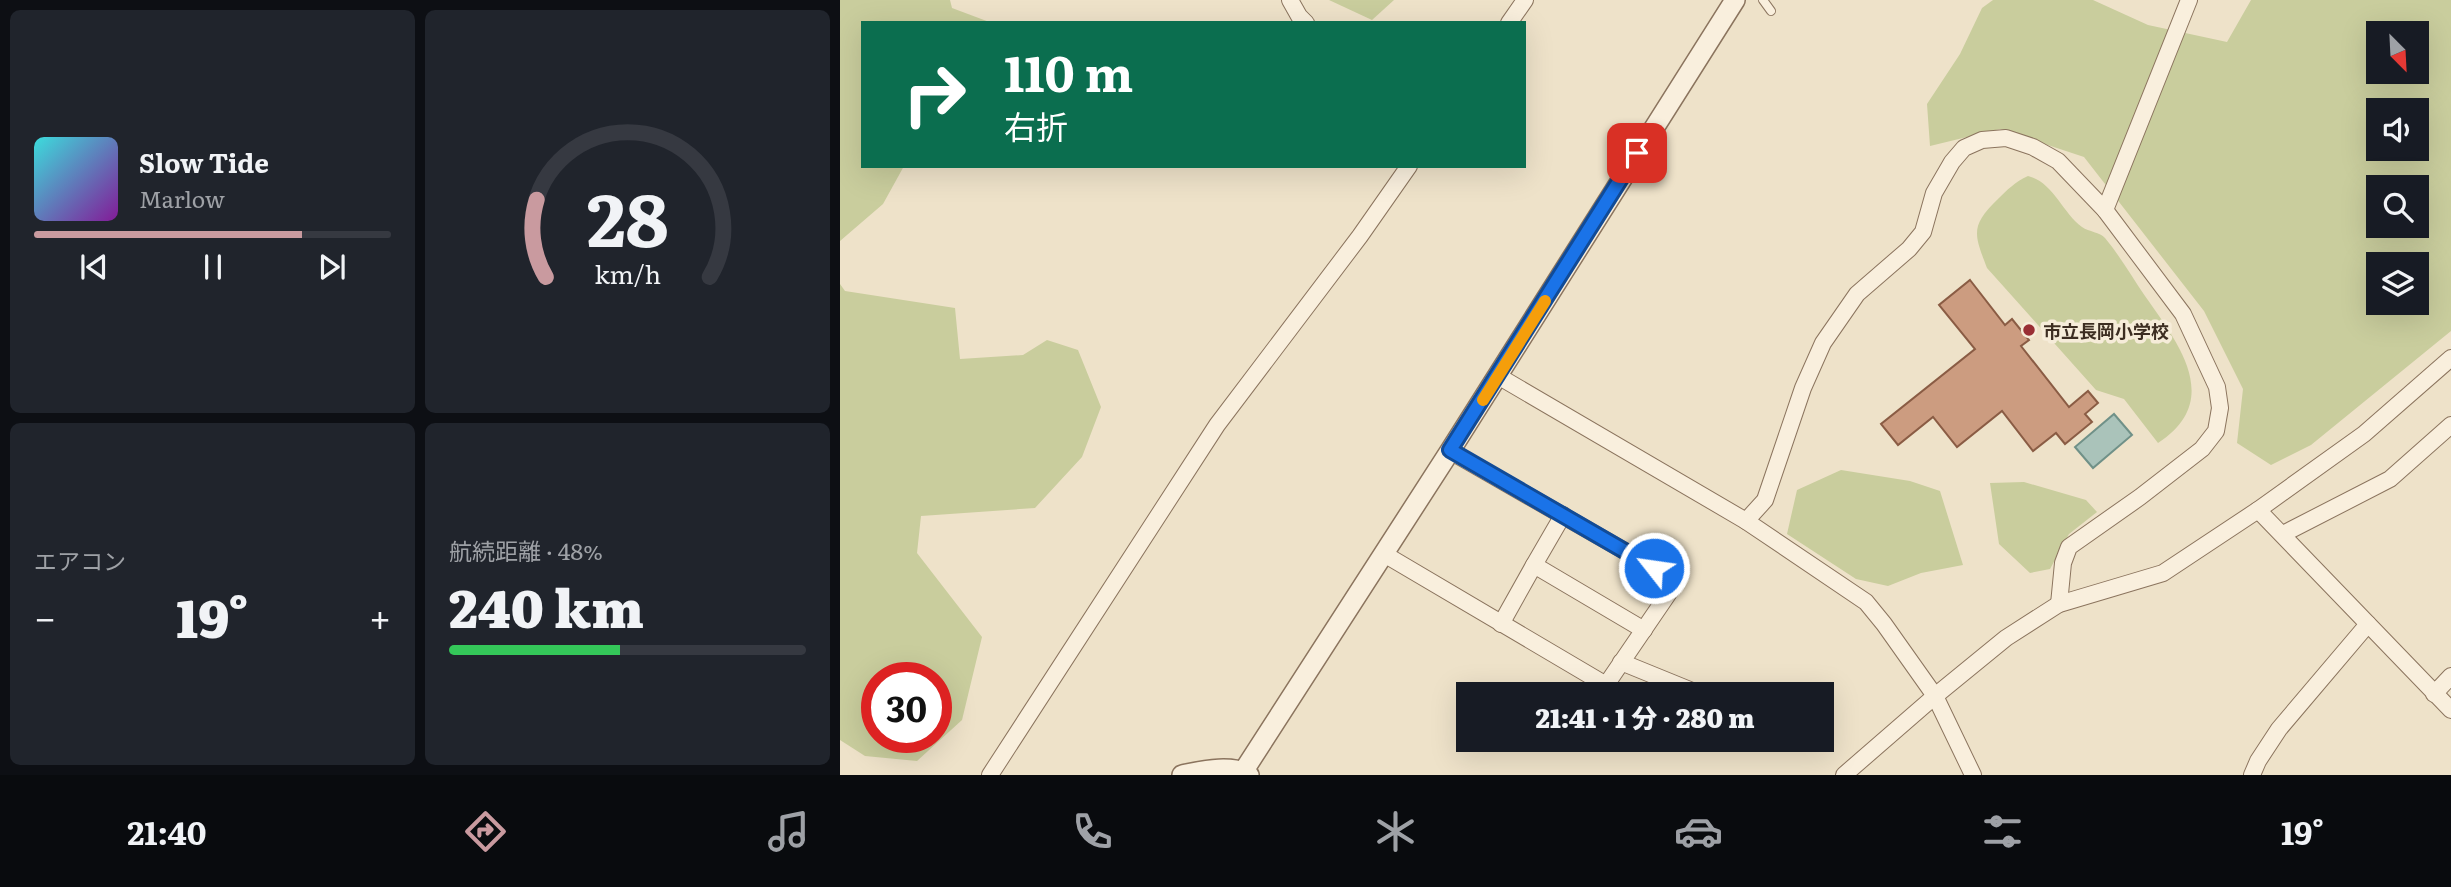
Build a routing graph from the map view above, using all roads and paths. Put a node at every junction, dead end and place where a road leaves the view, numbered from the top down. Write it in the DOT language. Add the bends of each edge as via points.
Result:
graph roads {
  1 [pos="1290,0"];
  2 [pos="1525,0"];
  3 [pos="1735,0"];
  4 [pos="1763,0"];
  5 [pos="2189,0"];
  6 [pos="1771,11"];
  7 [pos="1304,21"];
  8 [pos="1510,21"];
  9 [pos="1408,168"];
  10 [pos="2105,210"];
  11 [pos="2451,358"];
  12 [pos="1498,376"];
  13 [pos="2451,425"];
  14 [pos="1450,450"];
  15 [pos="2258,510"];
  16 [pos="1563,515"];
  17 [pos="1746,521"];
  18 [pos="2283,534"];
  19 [pos="1384,554"];
  20 [pos="1534,565"];
  21 [pos="2059,604"];
  22 [pos="1501,624"];
  23 [pos="2368,624"];
  24 [pos="1644,630"];
  25 [pos="1621,662"];
  26 [pos="2451,676"];
  27 [pos="1670,682"];
  28 [pos="2434,694"];
  29 [pos="1935,696"];
  30 [pos="2451,709"];
  31 [pos="1244,774"];
  32 [pos="990,775"];
  33 [pos="1182,775"];
  34 [pos="1844,775"];
  35 [pos="1973,775"];
  36 [pos="2252,775"];
  1 -- 7 [label="street"];
  2 -- 8 [label="street"];
  3 -- 12 [label="street"];
  4 -- 6 [label="lane"];
  5 -- 10 [label="street"];
  9 -- 32 [label="street" via="1217,425"];
  10 -- 17 [label="street" via="2058,161 2033,146 2006,138 1982,140 1964,148 1934,193 1923,232 1857,295 1823,343 1765,500"];
  10 -- 21 [label="street" via="2183,314 2217,387 2220,408 2216,431 2202,449 2069,547"];
  11 -- 15 [label="street" via="2364,434"];
  12 -- 14 [label="street"];
  12 -- 17 [label="street"];
  13 -- 18 [label="street" via="2390,479"];
  14 -- 16 [label="street"];
  14 -- 19 [label="street"];
  15 -- 18 [label="street"];
  15 -- 21 [label="street" via="2163,573"];
  16 -- 20 [label="street"];
  16 -- 24 [label="street" via="1677,581"];
  17 -- 29 [label="street" via="1866,602"];
  18 -- 23 [label="street"];
  19 -- 22 [label="street"];
  19 -- 31 [label="street"];
  20 -- 22 [label="street"];
  20 -- 24 [label="street"];
  21 -- 29 [label="street" via="2006,638"];
  22 -- 25 [label="street" via="1606,685"];
  23 -- 28 [label="street"];
  23 -- 36 [label="street" via="2279,729"];
  24 -- 25 [label="street"];
  25 -- 27 [label="street"];
  26 -- 28 [label="street"];
  28 -- 30 [label="street"];
  29 -- 34 [label="street"];
  29 -- 35 [label="street"];
  31 -- 33 [label="street" via="1208,770"];
}
